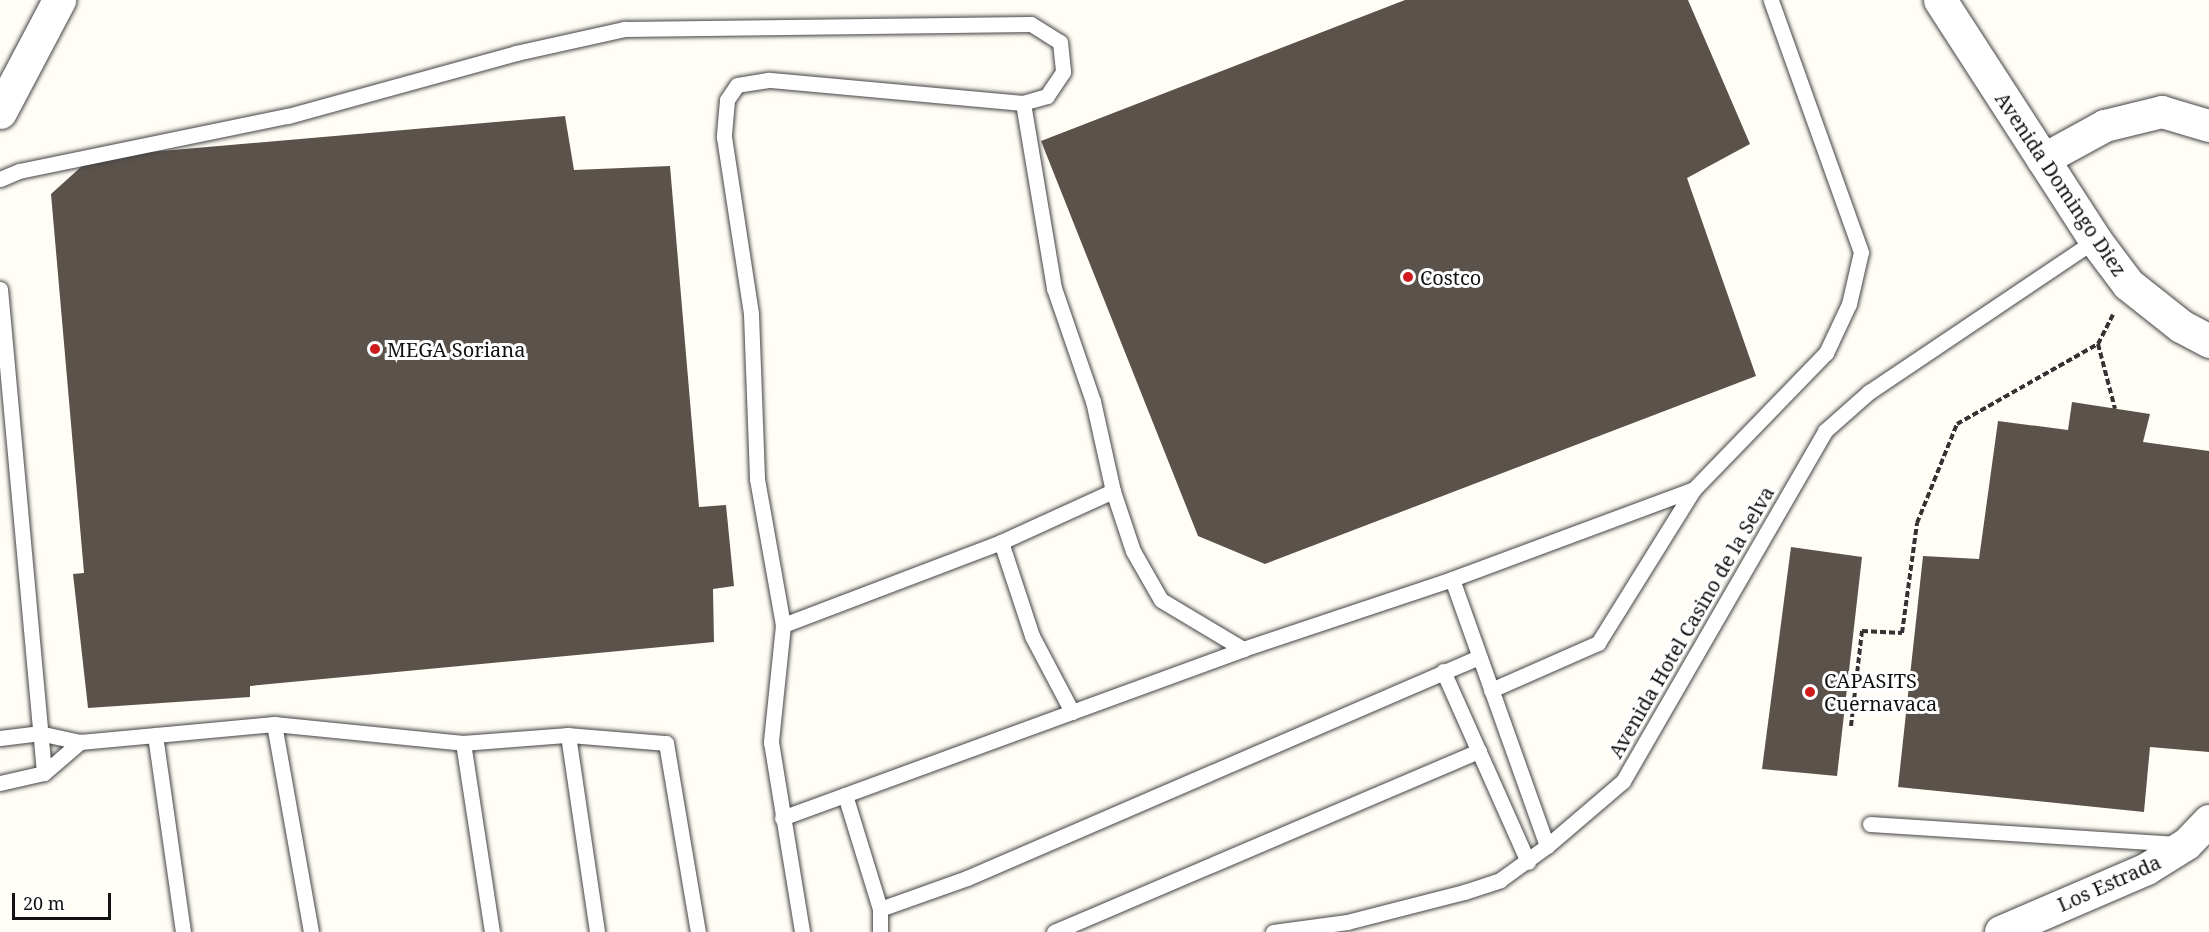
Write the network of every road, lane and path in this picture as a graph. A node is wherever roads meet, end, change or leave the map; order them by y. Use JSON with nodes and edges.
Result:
{"nodes":[{"id":1,"x":59,"y":0,"type":"edge"},
{"id":2,"x":1770,"y":0,"type":"edge"},
{"id":3,"x":1940,"y":0,"type":"edge"},
{"id":4,"x":1023,"y":103,"type":"junction"},
{"id":5,"x":0,"y":112,"type":"edge"},
{"id":6,"x":2209,"y":126,"type":"edge"},
{"id":7,"x":2043,"y":160,"type":"junction"},
{"id":8,"x":0,"y":179,"type":"edge"},
{"id":9,"x":2095,"y":240,"type":"junction"},
{"id":10,"x":2128,"y":284,"type":"junction"},
{"id":11,"x":0,"y":289,"type":"edge"},
{"id":12,"x":2209,"y":341,"type":"edge"},
{"id":13,"x":2098,"y":344,"type":"junction"},
{"id":14,"x":2115,"y":409,"type":"dead end"},
{"id":15,"x":1694,"y":489,"type":"junction"},
{"id":16,"x":1113,"y":491,"type":"junction"},
{"id":17,"x":1001,"y":542,"type":"junction"},
{"id":18,"x":1452,"y":579,"type":"junction"},
{"id":19,"x":783,"y":625,"type":"junction"},
{"id":20,"x":1243,"y":649,"type":"junction"},
{"id":21,"x":1479,"y":657,"type":"junction"},
{"id":22,"x":1443,"y":671,"type":"junction"},
{"id":23,"x":1491,"y":690,"type":"junction"},
{"id":24,"x":1072,"y":712,"type":"junction"},
{"id":25,"x":274,"y":724,"type":"junction"},
{"id":26,"x":1851,"y":726,"type":"dead end"},
{"id":27,"x":39,"y":733,"type":"junction"},
{"id":28,"x":155,"y":735,"type":"junction"},
{"id":29,"x":568,"y":735,"type":"junction"},
{"id":30,"x":0,"y":738,"type":"edge"},
{"id":31,"x":80,"y":742,"type":"junction"},
{"id":32,"x":463,"y":743,"type":"junction"},
{"id":33,"x":1479,"y":751,"type":"junction"},
{"id":34,"x":44,"y":773,"type":"junction"},
{"id":35,"x":0,"y":783,"type":"edge"},
{"id":36,"x":845,"y":795,"type":"junction"},
{"id":37,"x":782,"y":818,"type":"junction"},
{"id":38,"x":2209,"y":821,"type":"edge"},
{"id":39,"x":1870,"y":824,"type":"dead end"},
{"id":40,"x":2187,"y":844,"type":"junction"},
{"id":41,"x":1547,"y":846,"type":"junction"},
{"id":42,"x":1528,"y":862,"type":"junction"},
{"id":43,"x":880,"y":909,"type":"junction"},
{"id":44,"x":183,"y":932,"type":"edge"},
{"id":45,"x":311,"y":932,"type":"edge"},
{"id":46,"x":492,"y":932,"type":"edge"},
{"id":47,"x":597,"y":932,"type":"edge"},
{"id":48,"x":698,"y":932,"type":"edge"},
{"id":49,"x":802,"y":932,"type":"edge"},
{"id":50,"x":880,"y":932,"type":"edge"},
{"id":51,"x":1054,"y":932,"type":"edge"},
{"id":52,"x":1273,"y":932,"type":"edge"},
{"id":53,"x":2001,"y":932,"type":"edge"}],
"edges":[{"from":1,"to":5,"type":"street"},
{"from":2,"to":15,"type":"lane"},
{"from":3,"to":7,"type":"street","name":"Avenida Domingo Diez"},
{"from":4,"to":8,"type":"lane"},
{"from":4,"to":16,"type":"lane"},
{"from":4,"to":19,"type":"lane"},
{"from":6,"to":7,"type":"street"},
{"from":7,"to":9,"type":"street","name":"Avenida Domingo Diez"},
{"from":9,"to":10,"type":"street","name":"Avenida Domingo Diez"},
{"from":9,"to":41,"type":"lane","name":"Avenida Hotel Casino de la Selva"},
{"from":10,"to":12,"type":"street","name":"Avenida Domingo Diez"},
{"from":10,"to":13,"type":"path"},
{"from":11,"to":27,"type":"lane"},
{"from":13,"to":14,"type":"path"},
{"from":13,"to":26,"type":"path"},
{"from":15,"to":18,"type":"lane"},
{"from":15,"to":23,"type":"lane"},
{"from":16,"to":17,"type":"lane"},
{"from":16,"to":20,"type":"lane"},
{"from":17,"to":19,"type":"lane"},
{"from":17,"to":24,"type":"lane"},
{"from":18,"to":20,"type":"lane"},
{"from":18,"to":21,"type":"lane"},
{"from":19,"to":37,"type":"lane"},
{"from":20,"to":24,"type":"lane"},
{"from":21,"to":22,"type":"lane"},
{"from":21,"to":23,"type":"lane"},
{"from":22,"to":33,"type":"lane"},
{"from":22,"to":43,"type":"lane"},
{"from":23,"to":41,"type":"lane"},
{"from":24,"to":36,"type":"lane"},
{"from":25,"to":28,"type":"lane"},
{"from":25,"to":32,"type":"lane"},
{"from":25,"to":45,"type":"lane"},
{"from":27,"to":30,"type":"lane"},
{"from":27,"to":31,"type":"lane"},
{"from":27,"to":34,"type":"lane"},
{"from":28,"to":31,"type":"lane"},
{"from":28,"to":44,"type":"lane"},
{"from":29,"to":32,"type":"lane"},
{"from":29,"to":47,"type":"lane"},
{"from":29,"to":48,"type":"lane"},
{"from":31,"to":34,"type":"lane"},
{"from":32,"to":46,"type":"lane"},
{"from":33,"to":42,"type":"lane"},
{"from":33,"to":51,"type":"lane"},
{"from":34,"to":35,"type":"lane"},
{"from":36,"to":37,"type":"lane"},
{"from":36,"to":43,"type":"lane"},
{"from":37,"to":49,"type":"lane"},
{"from":38,"to":40,"type":"street","name":"Los Estrada"},
{"from":39,"to":40,"type":"lane"},
{"from":40,"to":53,"type":"street","name":"Los Estrada"},
{"from":41,"to":42,"type":"lane","name":"Avenida Hotel Casino de la Selva"},
{"from":42,"to":52,"type":"lane","name":"Avenida Hotel Casino de la Selva"},
{"from":43,"to":50,"type":"lane"}]}
